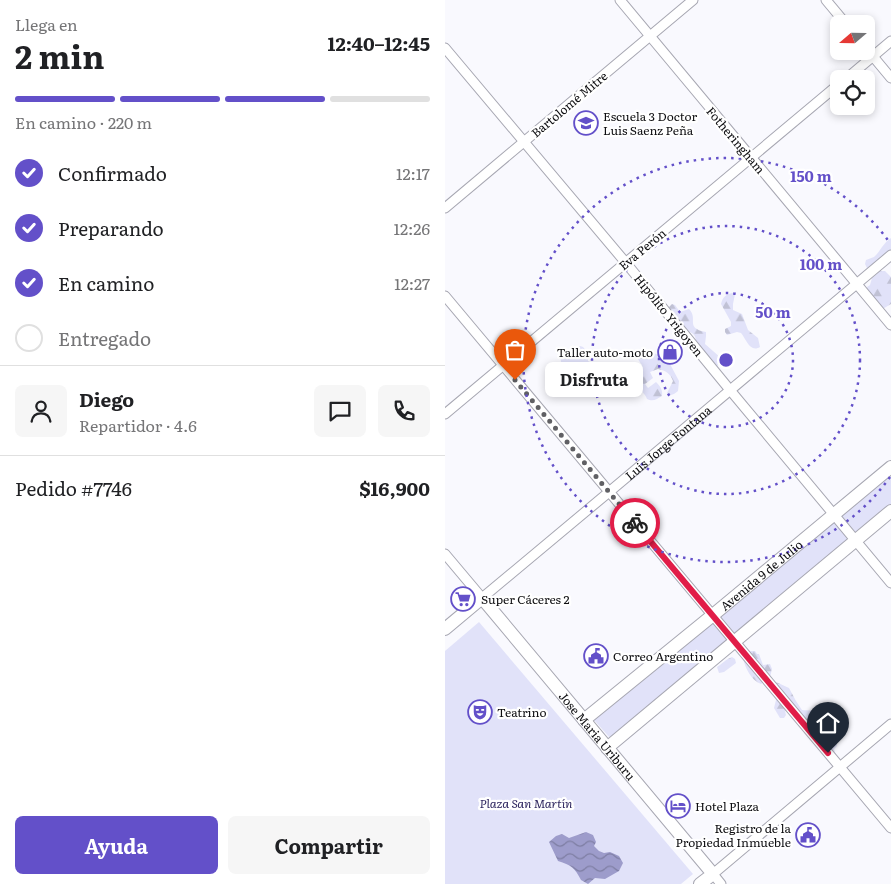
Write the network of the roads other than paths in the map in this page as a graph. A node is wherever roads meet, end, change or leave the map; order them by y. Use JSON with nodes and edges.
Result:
{"nodes":[{"id":1,"x":620,"y":0,"type":"edge"},
{"id":2,"x":693,"y":0,"type":"edge"},
{"id":3,"x":826,"y":0,"type":"edge"},
{"id":4,"x":838,"y":15,"type":"edge"},
{"id":5,"x":650,"y":36,"type":"junction"},
{"id":6,"x":891,"y":41,"type":"edge"},
{"id":7,"x":445,"y":48,"type":"edge"},
{"id":8,"x":875,"y":54,"type":"edge"},
{"id":9,"x":875,"y":58,"type":"edge"},
{"id":10,"x":868,"y":60,"type":"edge"},
{"id":11,"x":856,"y":70,"type":"edge"},
{"id":12,"x":891,"y":78,"type":"edge"},
{"id":13,"x":830,"y":92,"type":"edge"},
{"id":14,"x":523,"y":142,"type":"junction"},
{"id":15,"x":751,"y":158,"type":"junction"},
{"id":16,"x":445,"y":208,"type":"edge"},
{"id":17,"x":891,"y":255,"type":"edge"},
{"id":18,"x":626,"y":262,"type":"junction"},
{"id":19,"x":857,"y":284,"type":"junction"},
{"id":20,"x":445,"y":296,"type":"edge"},
{"id":21,"x":891,"y":325,"type":"edge"},
{"id":22,"x":504,"y":366,"type":"junction"},
{"id":23,"x":730,"y":390,"type":"junction"},
{"id":24,"x":445,"y":414,"type":"edge"},
{"id":25,"x":891,"y":467,"type":"edge"},
{"id":26,"x":609,"y":492,"type":"junction"},
{"id":27,"x":891,"y":511,"type":"edge"},
{"id":28,"x":834,"y":514,"type":"junction"},
{"id":29,"x":855,"y":541,"type":"junction"},
{"id":30,"x":445,"y":554,"type":"edge"},
{"id":31,"x":891,"y":583,"type":"edge"},
{"id":32,"x":482,"y":598,"type":"junction"},
{"id":33,"x":713,"y":615,"type":"junction"},
{"id":34,"x":445,"y":629,"type":"edge"},
{"id":35,"x":735,"y":641,"type":"junction"},
{"id":36,"x":584,"y":720,"type":"junction"},
{"id":37,"x":891,"y":724,"type":"edge"},
{"id":38,"x":607,"y":748,"type":"junction"},
{"id":39,"x":840,"y":767,"type":"junction"},
{"id":40,"x":891,"y":828,"type":"edge"},
{"id":41,"x":713,"y":874,"type":"junction"},
{"id":42,"x":700,"y":884,"type":"edge"},
{"id":43,"x":721,"y":884,"type":"edge"}],
"edges":[{"from":1,"to":5,"type":"street","name":"Fotheringham"},
{"from":2,"to":5,"type":"street","name":"Bartolomé Mitre"},
{"from":3,"to":4,"type":"street"},
{"from":5,"to":14,"type":"street","name":"Bartolomé Mitre"},
{"from":5,"to":15,"type":"street","name":"Fotheringham"},
{"from":6,"to":8,"type":"street"},
{"from":7,"to":14,"type":"street","name":"Hipólito Yrigoyen"},
{"from":9,"to":12,"type":"street"},
{"from":10,"to":11,"type":"street"},
{"from":13,"to":15,"type":"street","name":"Eva Perón"},
{"from":14,"to":16,"type":"street","name":"Bartolomé Mitre"},
{"from":14,"to":18,"type":"street","name":"Hipólito Yrigoyen"},
{"from":15,"to":18,"type":"street","name":"Eva Perón"},
{"from":15,"to":19,"type":"street","name":"Fotheringham"},
{"from":17,"to":19,"type":"street","name":"Luis Jorge Fontana"},
{"from":18,"to":22,"type":"street","name":"Eva Perón"},
{"from":18,"to":23,"type":"street","name":"Hipólito Yrigoyen"},
{"from":19,"to":21,"type":"street","name":"Fotheringham"},
{"from":19,"to":23,"type":"street","name":"Luis Jorge Fontana"},
{"from":20,"to":22,"type":"street"},
{"from":22,"to":24,"type":"street","name":"Eva Perón"},
{"from":22,"to":26,"type":"street"},
{"from":23,"to":26,"type":"street","name":"Luis Jorge Fontana"},
{"from":23,"to":28,"type":"street","name":"Hipólito Yrigoyen"},
{"from":25,"to":28,"type":"main road","name":"Avenida 9 de Julio"},
{"from":26,"to":32,"type":"street","name":"Luis Jorge Fontana"},
{"from":26,"to":33,"type":"street"},
{"from":27,"to":29,"type":"main road"},
{"from":28,"to":29,"type":"street","name":"Hipólito Yrigoyen"},
{"from":28,"to":33,"type":"main road","name":"Avenida 9 de Julio"},
{"from":29,"to":31,"type":"street","name":"Hipólito Yrigoyen"},
{"from":29,"to":35,"type":"main road"},
{"from":30,"to":32,"type":"street"},
{"from":32,"to":34,"type":"main road","name":"Luis Jorge Fontana"},
{"from":32,"to":36,"type":"main road","name":"Jose Maria Uriburu"},
{"from":33,"to":35,"type":"street"},
{"from":33,"to":36,"type":"main road","name":"Avenida 9 de Julio"},
{"from":35,"to":38,"type":"main road"},
{"from":35,"to":39,"type":"street"},
{"from":36,"to":38,"type":"main road","name":"Jose Maria Uriburu"},
{"from":37,"to":39,"type":"street"},
{"from":38,"to":41,"type":"main road","name":"Jose Maria Uriburu"},
{"from":39,"to":40,"type":"street"},
{"from":39,"to":41,"type":"street"},
{"from":41,"to":42,"type":"main road"},
{"from":41,"to":43,"type":"street"}]}
